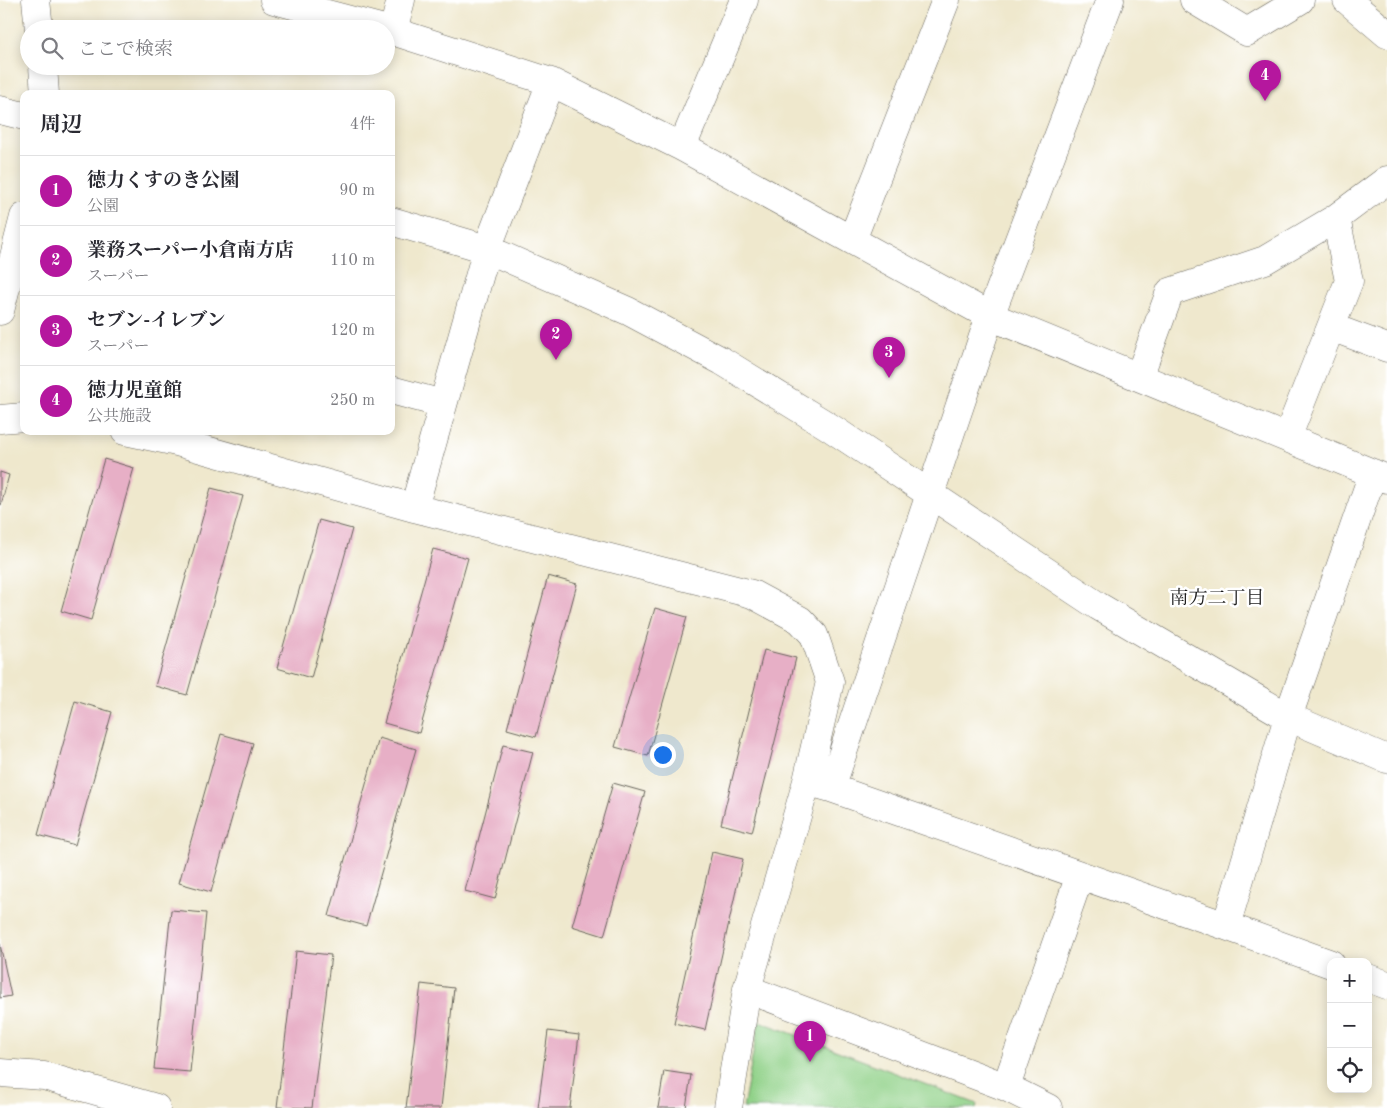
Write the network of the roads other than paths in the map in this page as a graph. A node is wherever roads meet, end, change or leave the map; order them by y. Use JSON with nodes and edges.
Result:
{"nodes":[{"id":1,"x":36,"y":0,"type":"edge"},
{"id":2,"x":274,"y":0,"type":"edge"},
{"id":3,"x":401,"y":0,"type":"edge"},
{"id":4,"x":946,"y":0,"type":"edge"},
{"id":5,"x":1110,"y":0,"type":"edge"},
{"id":6,"x":1194,"y":0,"type":"edge"},
{"id":7,"x":1300,"y":0,"type":"edge"},
{"id":8,"x":1347,"y":0,"type":"edge"},
{"id":9,"x":741,"y":1,"type":"edge"},
{"id":10,"x":38,"y":20,"type":"edge"},
{"id":11,"x":350,"y":20,"type":"edge"},
{"id":12,"x":392,"y":20,"type":"edge"},
{"id":13,"x":395,"y":32,"type":"edge"},
{"id":14,"x":1387,"y":34,"type":"edge"},
{"id":15,"x":43,"y":75,"type":"edge"},
{"id":16,"x":551,"y":82,"type":"junction"},
{"id":17,"x":45,"y":90,"type":"edge"},
{"id":18,"x":0,"y":110,"type":"edge"},
{"id":19,"x":20,"y":115,"type":"edge"},
{"id":20,"x":682,"y":147,"type":"junction"},
{"id":21,"x":1385,"y":183,"type":"edge"},
{"id":22,"x":1336,"y":218,"type":"junction"},
{"id":23,"x":395,"y":222,"type":"edge"},
{"id":24,"x":20,"y":233,"type":"edge"},
{"id":25,"x":852,"y":240,"type":"junction"},
{"id":26,"x":487,"y":249,"type":"junction"},
{"id":27,"x":0,"y":311,"type":"edge"},
{"id":28,"x":990,"y":316,"type":"junction"},
{"id":29,"x":1331,"y":326,"type":"junction"},
{"id":30,"x":1387,"y":348,"type":"edge"},
{"id":31,"x":1139,"y":377,"type":"junction"},
{"id":32,"x":395,"y":391,"type":"edge"},
{"id":33,"x":443,"y":404,"type":"junction"},
{"id":34,"x":20,"y":417,"type":"edge"},
{"id":35,"x":0,"y":419,"type":"edge"},
{"id":36,"x":161,"y":435,"type":"edge"},
{"id":37,"x":179,"y":437,"type":"edge"},
{"id":38,"x":1287,"y":438,"type":"junction"},
{"id":39,"x":1380,"y":476,"type":"edge"},
{"id":40,"x":930,"y":494,"type":"junction"},
{"id":41,"x":414,"y":508,"type":"junction"},
{"id":42,"x":1288,"y":717,"type":"junction"},
{"id":43,"x":1387,"y":759,"type":"edge"},
{"id":44,"x":819,"y":785,"type":"junction"},
{"id":45,"x":1080,"y":875,"type":"junction"},
{"id":46,"x":1226,"y":926,"type":"junction"},
{"id":47,"x":1327,"y":963,"type":"edge"},
{"id":48,"x":1372,"y":979,"type":"edge"},
{"id":49,"x":1387,"y":984,"type":"edge"},
{"id":50,"x":747,"y":990,"type":"junction"},
{"id":51,"x":0,"y":1073,"type":"edge"},
{"id":52,"x":1006,"y":1087,"type":"junction"},
{"id":53,"x":156,"y":1108,"type":"edge"},
{"id":54,"x":728,"y":1108,"type":"edge"},
{"id":55,"x":1048,"y":1108,"type":"edge"}],
"edges":[{"from":1,"to":10,"type":"street"},
{"from":2,"to":11,"type":"street"},
{"from":3,"to":12,"type":"street"},
{"from":4,"to":25,"type":"street"},
{"from":5,"to":28,"type":"street"},
{"from":6,"to":7,"type":"street"},
{"from":8,"to":14,"type":"street"},
{"from":9,"to":20,"type":"street"},
{"from":13,"to":16,"type":"street"},
{"from":15,"to":17,"type":"street"},
{"from":16,"to":20,"type":"street"},
{"from":16,"to":26,"type":"street"},
{"from":18,"to":19,"type":"street"},
{"from":20,"to":25,"type":"street"},
{"from":21,"to":22,"type":"street"},
{"from":22,"to":29,"type":"street"},
{"from":22,"to":31,"type":"street"},
{"from":23,"to":26,"type":"street"},
{"from":24,"to":27,"type":"street"},
{"from":25,"to":28,"type":"street"},
{"from":26,"to":33,"type":"street"},
{"from":26,"to":40,"type":"street"},
{"from":28,"to":31,"type":"street"},
{"from":28,"to":40,"type":"street"},
{"from":29,"to":30,"type":"street"},
{"from":29,"to":38,"type":"street"},
{"from":31,"to":38,"type":"street"},
{"from":32,"to":33,"type":"street"},
{"from":33,"to":41,"type":"street"},
{"from":34,"to":35,"type":"street"},
{"from":36,"to":37,"type":"street"},
{"from":37,"to":41,"type":"street"},
{"from":38,"to":39,"type":"street"},
{"from":39,"to":42,"type":"street"},
{"from":40,"to":42,"type":"street"},
{"from":40,"to":44,"type":"street"},
{"from":41,"to":44,"type":"street"},
{"from":42,"to":43,"type":"street"},
{"from":42,"to":46,"type":"street"},
{"from":44,"to":45,"type":"street"},
{"from":44,"to":50,"type":"street"},
{"from":45,"to":46,"type":"street"},
{"from":45,"to":52,"type":"street"},
{"from":46,"to":47,"type":"street"},
{"from":48,"to":49,"type":"street"},
{"from":50,"to":52,"type":"street"},
{"from":50,"to":54,"type":"street"},
{"from":51,"to":53,"type":"street"},
{"from":52,"to":55,"type":"street"}]}
